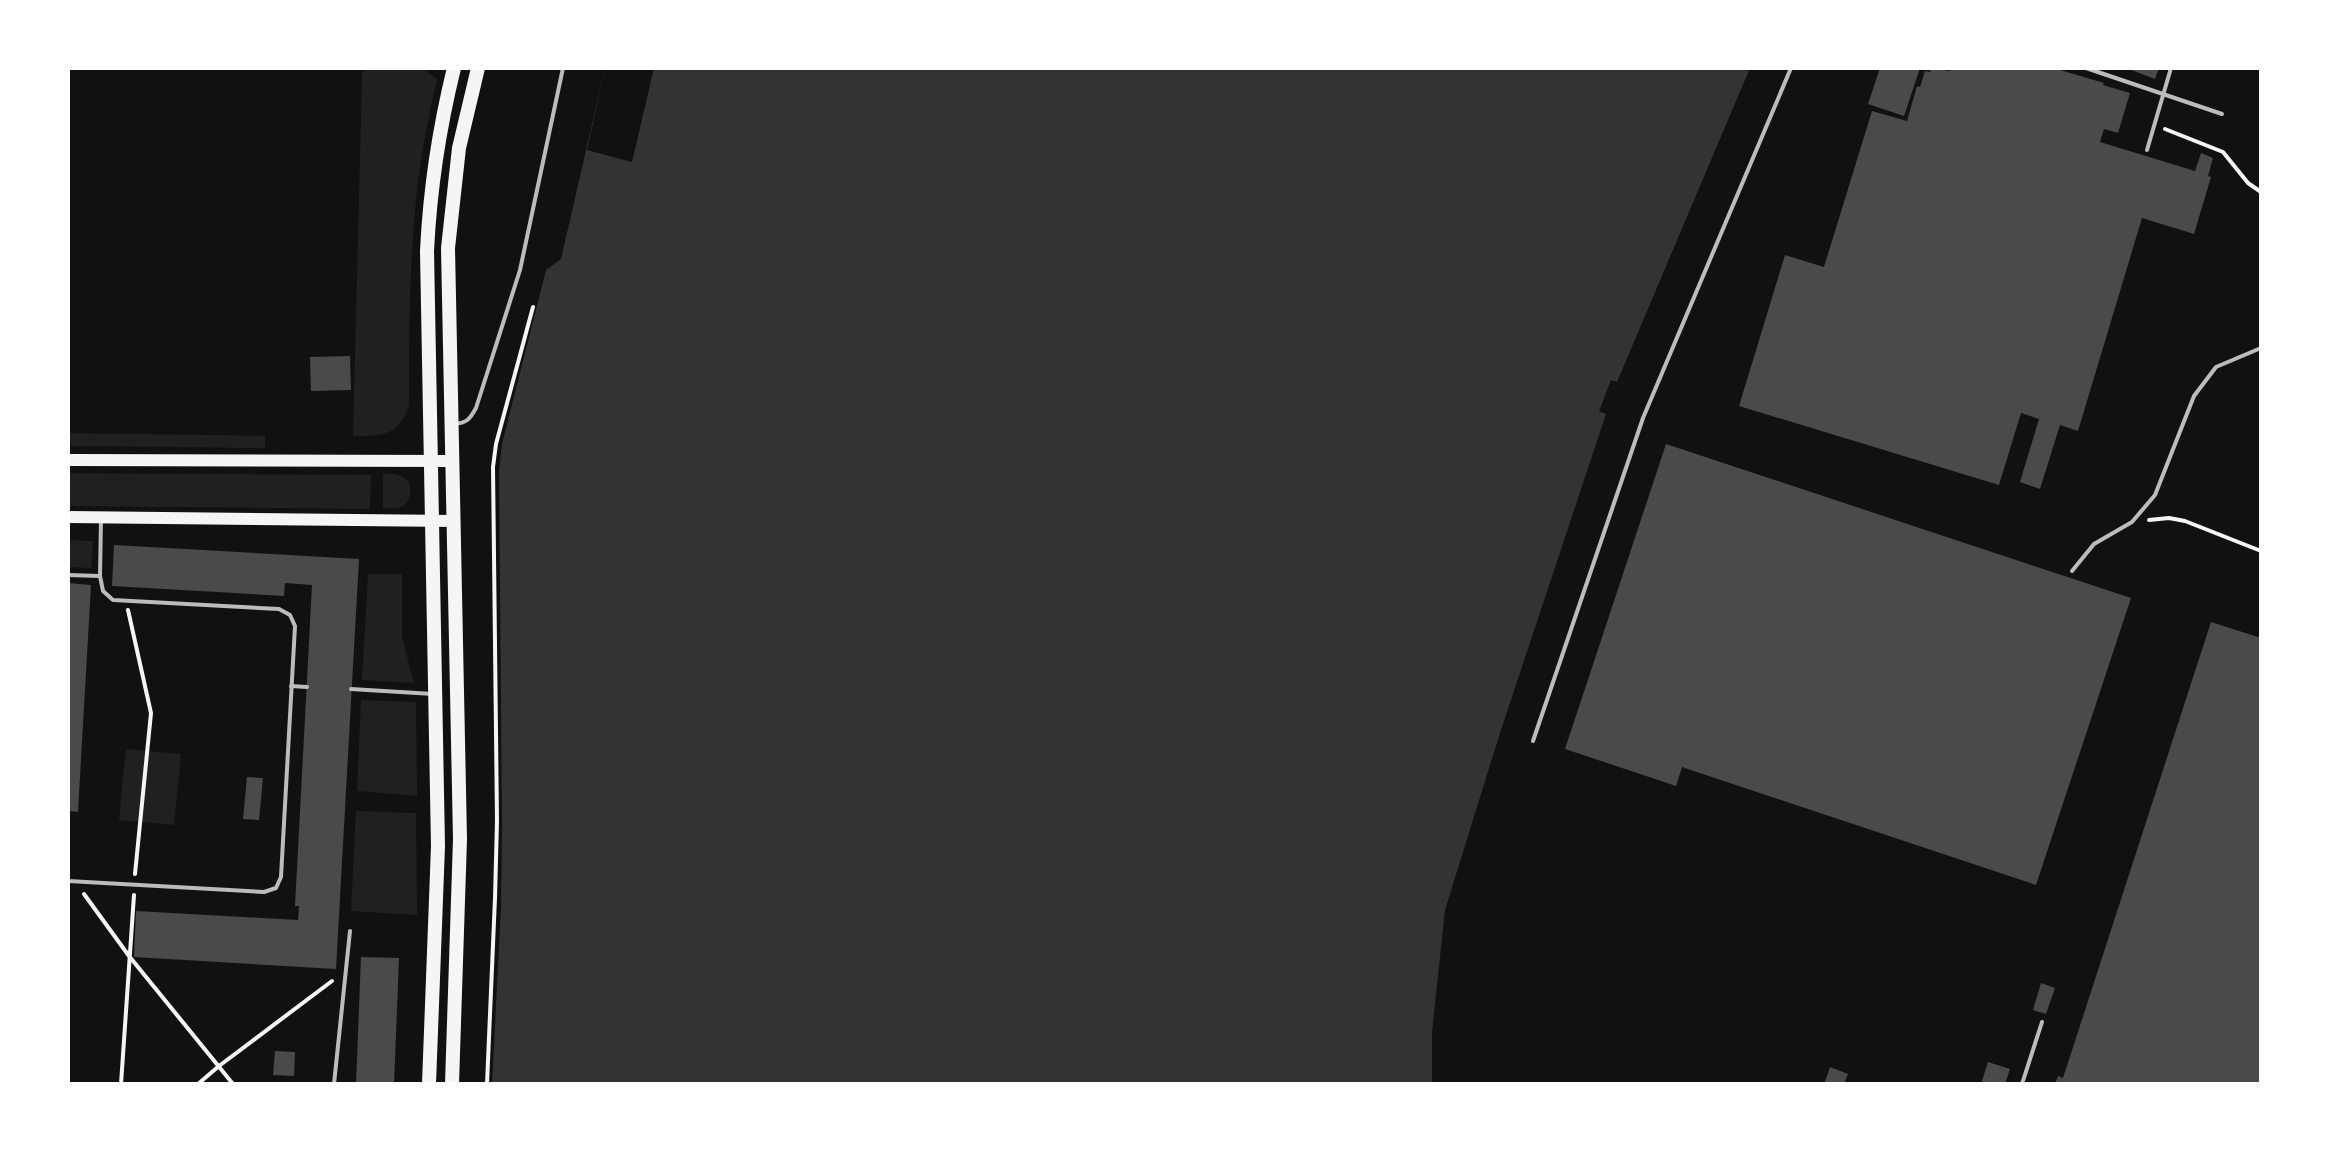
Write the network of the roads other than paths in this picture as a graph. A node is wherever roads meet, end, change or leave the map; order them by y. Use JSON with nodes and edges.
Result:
{"nodes":[{"id":1,"x":478,"y":68,"type":"edge"},
{"id":2,"x":563,"y":68,"type":"edge"},
{"id":3,"x":1791,"y":68,"type":"edge"},
{"id":4,"x":2086,"y":68,"type":"edge"},
{"id":5,"x":2171,"y":68,"type":"edge"},
{"id":6,"x":452,"y":69,"type":"edge"},
{"id":7,"x":2163,"y":94,"type":"junction"},
{"id":8,"x":2222,"y":114,"type":"dead end"},
{"id":9,"x":2147,"y":150,"type":"dead end"},
{"id":10,"x":2261,"y":348,"type":"edge"},
{"id":11,"x":452,"y":424,"type":"junction"},
{"id":12,"x":68,"y":460,"type":"edge"},
{"id":13,"x":430,"y":461,"type":"junction"},
{"id":14,"x":453,"y":461,"type":"junction"},
{"id":15,"x":68,"y":517,"type":"edge"},
{"id":16,"x":101,"y":517,"type":"junction"},
{"id":17,"x":432,"y":521,"type":"junction"},
{"id":18,"x":454,"y":521,"type":"junction"},
{"id":19,"x":2072,"y":571,"type":"dead end"},
{"id":20,"x":68,"y":575,"type":"edge"},
{"id":21,"x":100,"y":576,"type":"junction"},
{"id":22,"x":291,"y":686,"type":"junction"},
{"id":23,"x":307,"y":687,"type":"dead end"},
{"id":24,"x":351,"y":689,"type":"dead end"},
{"id":25,"x":435,"y":694,"type":"junction"},
{"id":26,"x":1533,"y":741,"type":"dead end"},
{"id":27,"x":71,"y":881,"type":"edge"},
{"id":28,"x":350,"y":931,"type":"dead end"},
{"id":29,"x":2042,"y":1022,"type":"dead end"},
{"id":30,"x":334,"y":1084,"type":"edge"},
{"id":31,"x":429,"y":1084,"type":"edge"},
{"id":32,"x":452,"y":1084,"type":"edge"},
{"id":33,"x":2022,"y":1084,"type":"edge"}],
"edges":[{"from":1,"to":11,"type":"main road"},
{"from":2,"to":11,"type":"lane"},
{"from":3,"to":26,"type":"lane"},
{"from":4,"to":7,"type":"lane"},
{"from":5,"to":7,"type":"lane"},
{"from":6,"to":13,"type":"main road"},
{"from":7,"to":8,"type":"lane"},
{"from":7,"to":9,"type":"lane"},
{"from":10,"to":19,"type":"lane"},
{"from":11,"to":14,"type":"main road"},
{"from":12,"to":13,"type":"main road"},
{"from":13,"to":14,"type":"main road"},
{"from":13,"to":17,"type":"main road"},
{"from":14,"to":18,"type":"main road"},
{"from":15,"to":16,"type":"main road"},
{"from":16,"to":17,"type":"main road"},
{"from":16,"to":21,"type":"lane"},
{"from":17,"to":18,"type":"main road"},
{"from":17,"to":25,"type":"main road"},
{"from":18,"to":32,"type":"main road"},
{"from":20,"to":21,"type":"lane"},
{"from":21,"to":22,"type":"lane"},
{"from":22,"to":23,"type":"lane"},
{"from":22,"to":27,"type":"lane"},
{"from":24,"to":25,"type":"lane"},
{"from":25,"to":31,"type":"main road"},
{"from":28,"to":30,"type":"lane"},
{"from":29,"to":33,"type":"lane"}]}
